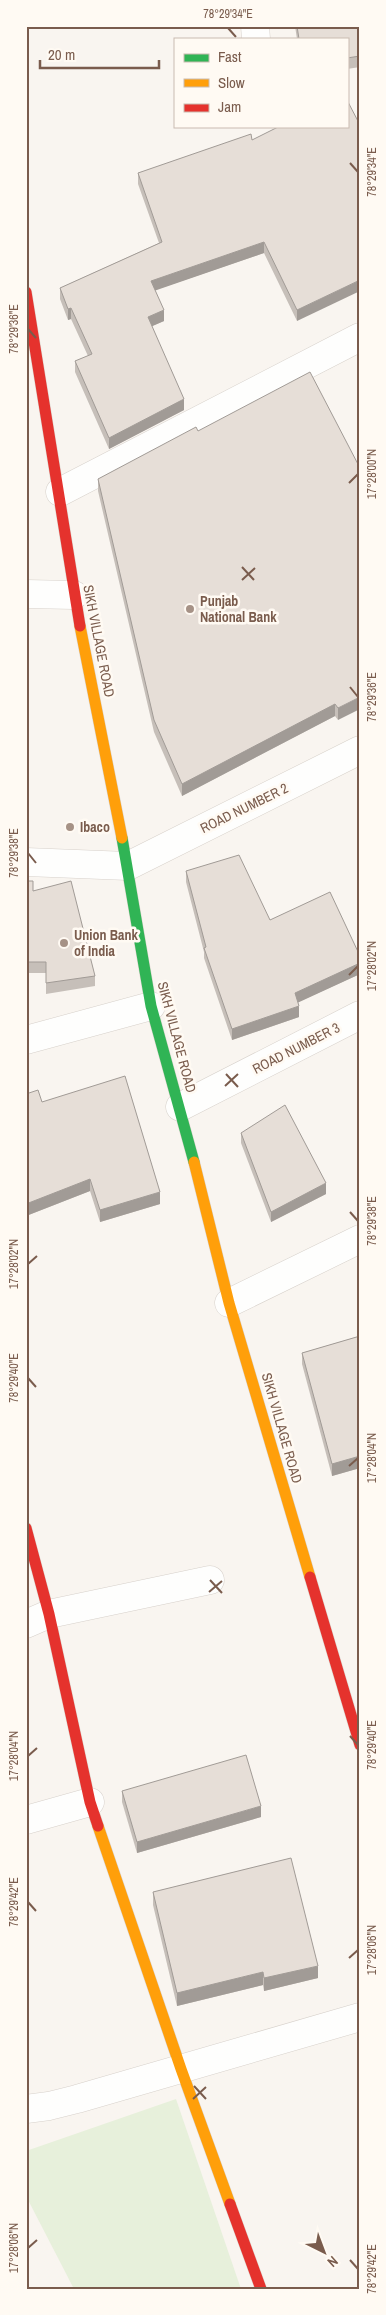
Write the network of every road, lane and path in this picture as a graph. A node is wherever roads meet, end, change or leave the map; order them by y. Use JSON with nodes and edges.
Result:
{"nodes":[{"id":1,"x":26,"y":292,"type":"edge"},
{"id":2,"x":360,"y":337,"type":"edge"},
{"id":3,"x":60,"y":492,"type":"junction"},
{"id":4,"x":26,"y":594,"type":"edge"},
{"id":5,"x":74,"y":595,"type":"junction"},
{"id":6,"x":360,"y":750,"type":"edge"},
{"id":7,"x":26,"y":862,"type":"edge"},
{"id":8,"x":128,"y":866,"type":"junction"},
{"id":9,"x":151,"y":1006,"type":"junction"},
{"id":10,"x":360,"y":1015,"type":"edge"},
{"id":11,"x":26,"y":1040,"type":"edge"},
{"id":12,"x":180,"y":1108,"type":"junction"},
{"id":13,"x":360,"y":1239,"type":"edge"},
{"id":14,"x":229,"y":1303,"type":"junction"},
{"id":15,"x":26,"y":1528,"type":"edge"},
{"id":16,"x":210,"y":1580,"type":"dead end"},
{"id":17,"x":38,"y":1619,"type":"edge"},
{"id":18,"x":355,"y":1715,"type":"edge"},
{"id":19,"x":360,"y":1745,"type":"edge"},
{"id":20,"x":90,"y":1802,"type":"junction"},
{"id":21,"x":26,"y":1820,"type":"edge"},
{"id":22,"x":360,"y":2016,"type":"edge"},
{"id":23,"x":181,"y":2069,"type":"junction"},
{"id":24,"x":26,"y":2109,"type":"edge"},
{"id":25,"x":261,"y":2289,"type":"edge"}],
"edges":[{"from":1,"to":3,"type":"main road","name":"SIKH VILLAGE ROAD"},
{"from":2,"to":3,"type":"street"},
{"from":3,"to":5,"type":"main road","name":"SIKH VILLAGE ROAD"},
{"from":4,"to":5,"type":"street"},
{"from":5,"to":8,"type":"main road","name":"SIKH VILLAGE ROAD"},
{"from":6,"to":8,"type":"street","name":"ROAD NUMBER 2"},
{"from":7,"to":8,"type":"street"},
{"from":8,"to":9,"type":"main road","name":"SIKH VILLAGE ROAD"},
{"from":9,"to":11,"type":"street"},
{"from":9,"to":12,"type":"main road","name":"SIKH VILLAGE ROAD"},
{"from":10,"to":12,"type":"street","name":"ROAD NUMBER 3"},
{"from":12,"to":14,"type":"main road","name":"SIKH VILLAGE ROAD"},
{"from":13,"to":14,"type":"street"},
{"from":14,"to":18,"type":"main road","name":"SIKH VILLAGE ROAD"},
{"from":15,"to":17,"type":"main road"},
{"from":16,"to":17,"type":"street"},
{"from":17,"to":20,"type":"main road"},
{"from":18,"to":19,"type":"main road","name":"SIKH VILLAGE ROAD"},
{"from":20,"to":21,"type":"street"},
{"from":20,"to":23,"type":"main road"},
{"from":22,"to":23,"type":"street"},
{"from":23,"to":24,"type":"street"},
{"from":23,"to":25,"type":"main road"}]}
